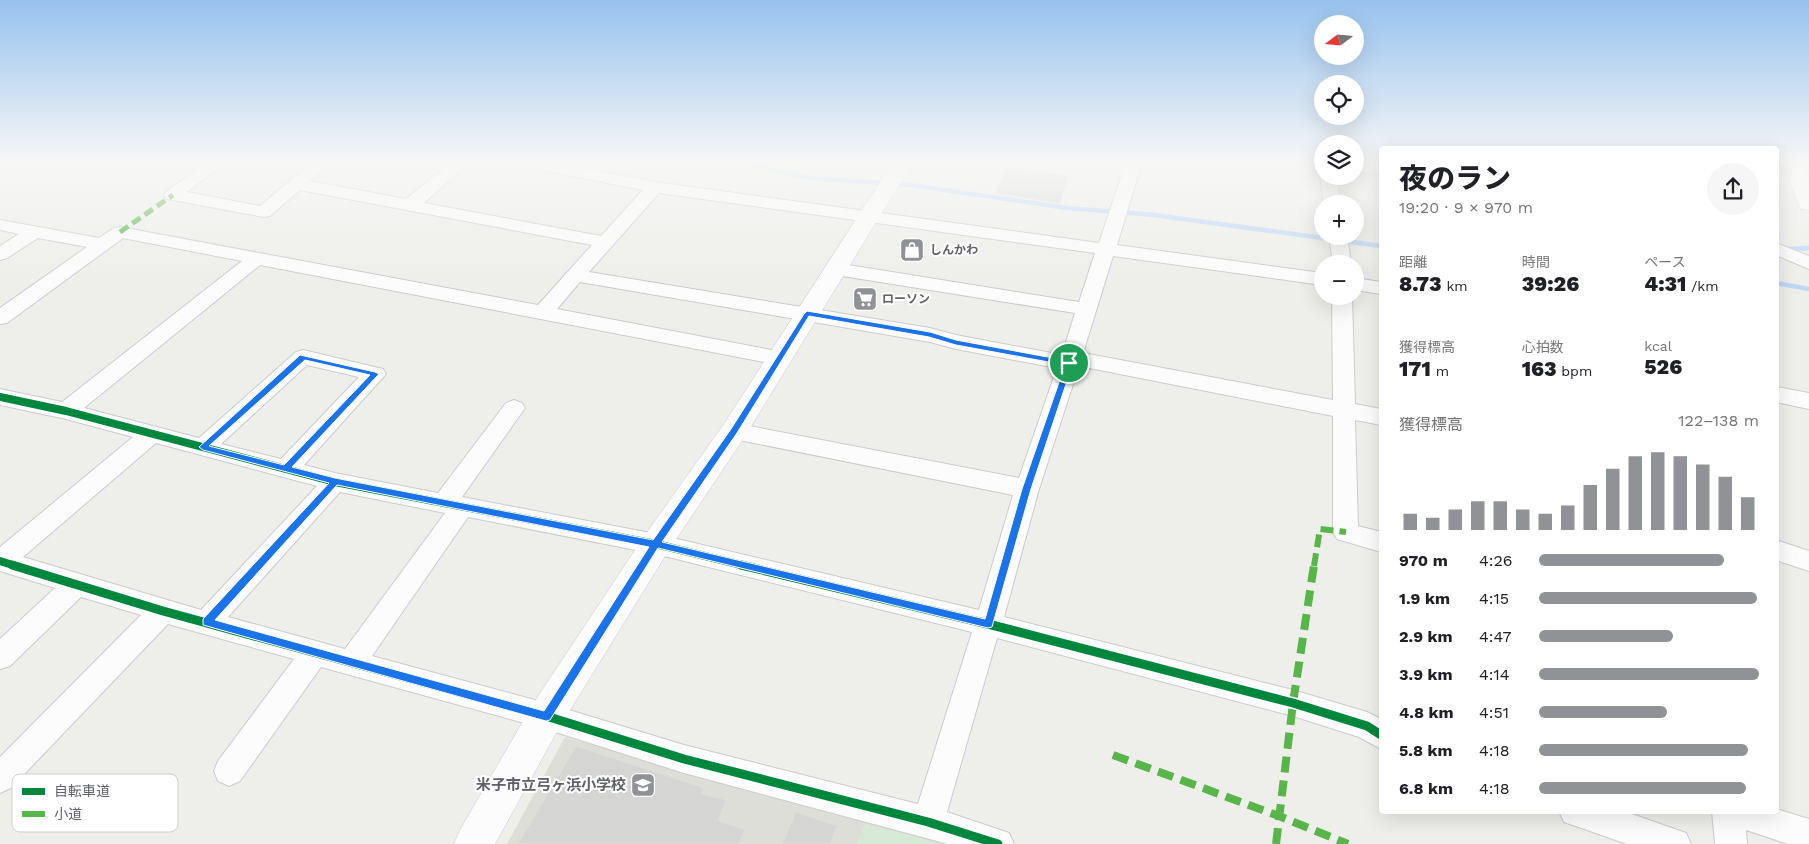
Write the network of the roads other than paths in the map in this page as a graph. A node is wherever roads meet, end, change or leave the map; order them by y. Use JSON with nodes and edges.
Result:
{"nodes":[{"id":1,"x":207,"y":201,"type":"edge"},
{"id":2,"x":277,"y":201,"type":"edge"},
{"id":3,"x":391,"y":201,"type":"edge"},
{"id":4,"x":414,"y":201,"type":"edge"},
{"id":5,"x":641,"y":201,"type":"edge"},
{"id":6,"x":761,"y":201,"type":"edge"},
{"id":7,"x":879,"y":201,"type":"edge"},
{"id":8,"x":1121,"y":201,"type":"edge"},
{"id":9,"x":410,"y":205,"type":"junction"},
{"id":10,"x":869,"y":217,"type":"junction"},
{"id":11,"x":0,"y":225,"type":"edge"},
{"id":12,"x":36,"y":232,"type":"junction"},
{"id":13,"x":605,"y":242,"type":"junction"},
{"id":14,"x":101,"y":244,"type":"junction"},
{"id":15,"x":1106,"y":248,"type":"junction"},
{"id":16,"x":1779,"y":249,"type":"edge"},
{"id":17,"x":0,"y":254,"type":"edge"},
{"id":18,"x":257,"y":258,"type":"junction"},
{"id":19,"x":1809,"y":263,"type":"edge"},
{"id":20,"x":836,"y":269,"type":"junction"},
{"id":21,"x":575,"y":274,"type":"junction"},
{"id":22,"x":1314,"y":279,"type":"edge"},
{"id":23,"x":1364,"y":285,"type":"edge"},
{"id":24,"x":1379,"y":288,"type":"edge"},
{"id":25,"x":1342,"y":305,"type":"edge"},
{"id":26,"x":1086,"y":309,"type":"junction"},
{"id":27,"x":543,"y":312,"type":"junction"},
{"id":28,"x":807,"y":314,"type":"junction"},
{"id":29,"x":0,"y":318,"type":"edge"},
{"id":30,"x":780,"y":358,"type":"junction"},
{"id":31,"x":1070,"y":361,"type":"junction"},
{"id":32,"x":1779,"y":395,"type":"edge"},
{"id":33,"x":0,"y":397,"type":"edge"},
{"id":34,"x":1809,"y":400,"type":"edge"},
{"id":35,"x":514,"y":408,"type":"dead end"},
{"id":36,"x":1344,"y":410,"type":"junction"},
{"id":37,"x":66,"y":411,"type":"junction"},
{"id":38,"x":1379,"y":417,"type":"edge"},
{"id":39,"x":734,"y":431,"type":"junction"},
{"id":40,"x":151,"y":434,"type":"junction"},
{"id":41,"x":203,"y":447,"type":"junction"},
{"id":42,"x":286,"y":469,"type":"junction"},
{"id":43,"x":335,"y":482,"type":"junction"},
{"id":44,"x":1027,"y":489,"type":"junction"},
{"id":45,"x":454,"y":504,"type":"junction"},
{"id":46,"x":1379,"y":541,"type":"edge"},
{"id":47,"x":656,"y":544,"type":"junction"},
{"id":48,"x":1779,"y":551,"type":"edge"},
{"id":49,"x":1,"y":561,"type":"edge"},
{"id":50,"x":1809,"y":561,"type":"edge"},
{"id":51,"x":77,"y":584,"type":"junction"},
{"id":52,"x":163,"y":611,"type":"junction"},
{"id":53,"x":207,"y":622,"type":"junction"},
{"id":54,"x":988,"y":624,"type":"junction"},
{"id":55,"x":316,"y":652,"type":"junction"},
{"id":56,"x":0,"y":657,"type":"edge"},
{"id":57,"x":352,"y":662,"type":"junction"},
{"id":58,"x":546,"y":716,"type":"junction"},
{"id":59,"x":1379,"y":734,"type":"edge"},
{"id":60,"x":228,"y":771,"type":"dead end"},
{"id":61,"x":0,"y":778,"type":"edge"},
{"id":62,"x":1584,"y":814,"type":"edge"},
{"id":63,"x":1728,"y":814,"type":"edge"},
{"id":64,"x":1745,"y":814,"type":"edge"},
{"id":65,"x":928,"y":822,"type":"junction"},
{"id":66,"x":1809,"y":835,"type":"edge"},
{"id":67,"x":474,"y":844,"type":"edge"},
{"id":68,"x":998,"y":844,"type":"edge"},
{"id":69,"x":1675,"y":844,"type":"edge"},
{"id":70,"x":1732,"y":844,"type":"edge"}],
"edges":[{"from":1,"to":2,"type":"street"},
{"from":3,"to":9,"type":"street"},
{"from":4,"to":9,"type":"street"},
{"from":5,"to":13,"type":"street"},
{"from":6,"to":10,"type":"street"},
{"from":7,"to":10,"type":"street"},
{"from":8,"to":15,"type":"street"},
{"from":9,"to":13,"type":"street"},
{"from":10,"to":15,"type":"street"},
{"from":10,"to":20,"type":"street"},
{"from":11,"to":12,"type":"street"},
{"from":12,"to":14,"type":"street"},
{"from":12,"to":17,"type":"street"},
{"from":13,"to":21,"type":"street"},
{"from":14,"to":18,"type":"street"},
{"from":14,"to":29,"type":"street"},
{"from":15,"to":22,"type":"street"},
{"from":15,"to":26,"type":"street"},
{"from":16,"to":19,"type":"street"},
{"from":18,"to":27,"type":"street"},
{"from":18,"to":37,"type":"street"},
{"from":20,"to":26,"type":"street"},
{"from":20,"to":28,"type":"street"},
{"from":21,"to":27,"type":"street"},
{"from":21,"to":28,"type":"street"},
{"from":23,"to":24,"type":"street"},
{"from":25,"to":36,"type":"street"},
{"from":26,"to":31,"type":"street"},
{"from":27,"to":30,"type":"street"},
{"from":28,"to":30,"type":"street"},
{"from":28,"to":31,"type":"street"},
{"from":30,"to":39,"type":"street"},
{"from":31,"to":36,"type":"street"},
{"from":31,"to":44,"type":"street"},
{"from":32,"to":34,"type":"street"},
{"from":33,"to":37,"type":"street"},
{"from":35,"to":45,"type":"street"},
{"from":36,"to":38,"type":"street"},
{"from":36,"to":46,"type":"street"},
{"from":37,"to":40,"type":"street"},
{"from":39,"to":44,"type":"street"},
{"from":39,"to":47,"type":"street"},
{"from":40,"to":41,"type":"street"},
{"from":40,"to":49,"type":"street"},
{"from":41,"to":42,"type":"street"},
{"from":41,"to":42,"type":"street"},
{"from":42,"to":43,"type":"street"},
{"from":43,"to":45,"type":"street"},
{"from":43,"to":53,"type":"street"},
{"from":44,"to":54,"type":"street"},
{"from":45,"to":47,"type":"street"},
{"from":45,"to":57,"type":"street"},
{"from":47,"to":54,"type":"street"},
{"from":47,"to":58,"type":"street"},
{"from":48,"to":50,"type":"street"},
{"from":49,"to":51,"type":"street"},
{"from":51,"to":52,"type":"street"},
{"from":51,"to":56,"type":"street"},
{"from":52,"to":53,"type":"street"},
{"from":52,"to":61,"type":"street"},
{"from":53,"to":55,"type":"street"},
{"from":54,"to":59,"type":"street"},
{"from":54,"to":65,"type":"street"},
{"from":55,"to":57,"type":"street"},
{"from":55,"to":60,"type":"street"},
{"from":57,"to":58,"type":"street"},
{"from":58,"to":65,"type":"street"},
{"from":58,"to":67,"type":"street"},
{"from":62,"to":69,"type":"street"},
{"from":63,"to":70,"type":"street"},
{"from":64,"to":66,"type":"street"},
{"from":65,"to":68,"type":"street"}]}
